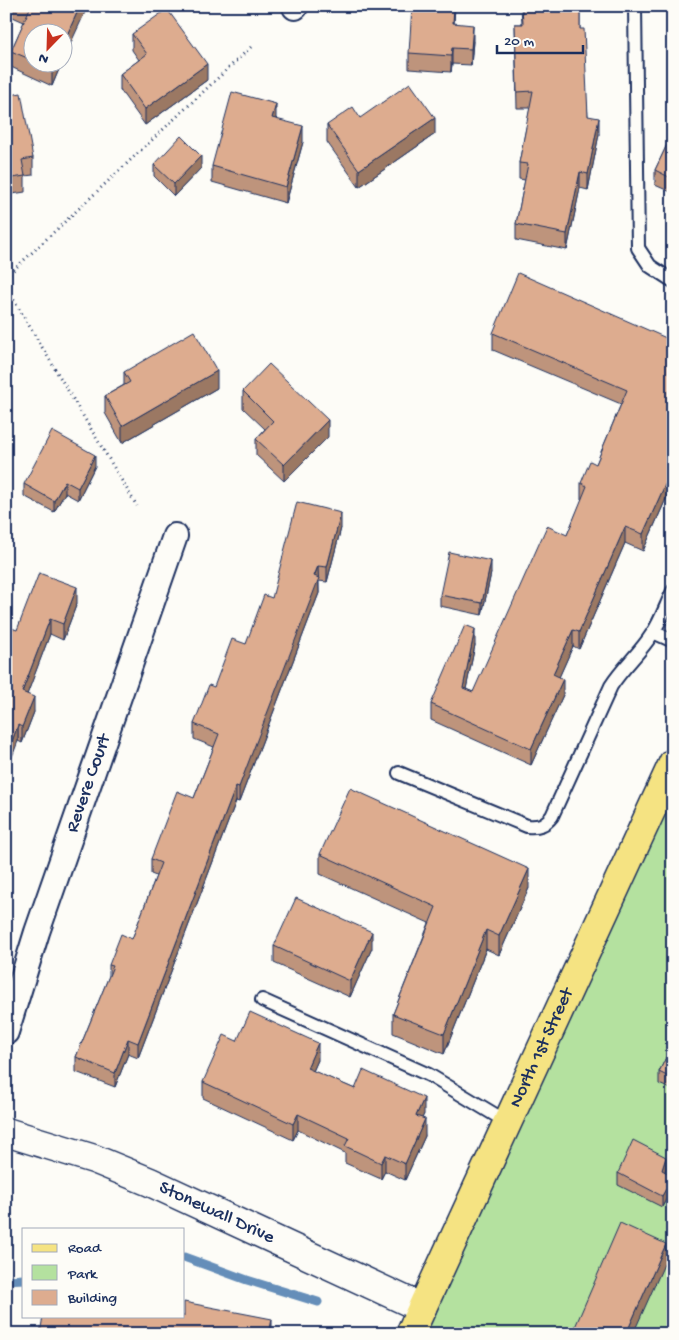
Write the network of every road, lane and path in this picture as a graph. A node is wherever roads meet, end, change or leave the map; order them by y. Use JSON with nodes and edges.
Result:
{"nodes":[{"id":1,"x":636,"y":6,"type":"edge"},
{"id":2,"x":251,"y":47,"type":"dead end"},
{"id":3,"x":6,"y":277,"type":"edge"},
{"id":4,"x":673,"y":281,"type":"edge"},
{"id":5,"x":6,"y":287,"type":"edge"},
{"id":6,"x":137,"y":506,"type":"dead end"},
{"id":7,"x":175,"y":536,"type":"dead end"},
{"id":8,"x":673,"y":591,"type":"edge"},
{"id":9,"x":654,"y":632,"type":"junction"},
{"id":10,"x":673,"y":641,"type":"edge"},
{"id":11,"x":673,"y":763,"type":"edge"},
{"id":12,"x":399,"y":773,"type":"dead end"},
{"id":13,"x":262,"y":1000,"type":"dead end"},
{"id":14,"x":6,"y":1032,"type":"edge"},
{"id":15,"x":508,"y":1122,"type":"junction"},
{"id":16,"x":6,"y":1132,"type":"edge"},
{"id":17,"x":422,"y":1308,"type":"junction"},
{"id":18,"x":412,"y":1333,"type":"edge"}],
"edges":[{"from":1,"to":4,"type":"lane"},
{"from":2,"to":3,"type":"path"},
{"from":5,"to":6,"type":"path"},
{"from":7,"to":14,"type":"street","name":"Revere Court"},
{"from":8,"to":9,"type":"lane"},
{"from":9,"to":10,"type":"lane"},
{"from":9,"to":12,"type":"lane"},
{"from":11,"to":15,"type":"main road","name":"North 1st Street"},
{"from":13,"to":15,"type":"lane"},
{"from":15,"to":17,"type":"main road","name":"North 1st Street"},
{"from":16,"to":17,"type":"street","name":"Stonewall Drive"},
{"from":17,"to":18,"type":"main road","name":"North 1st Street"}]}
